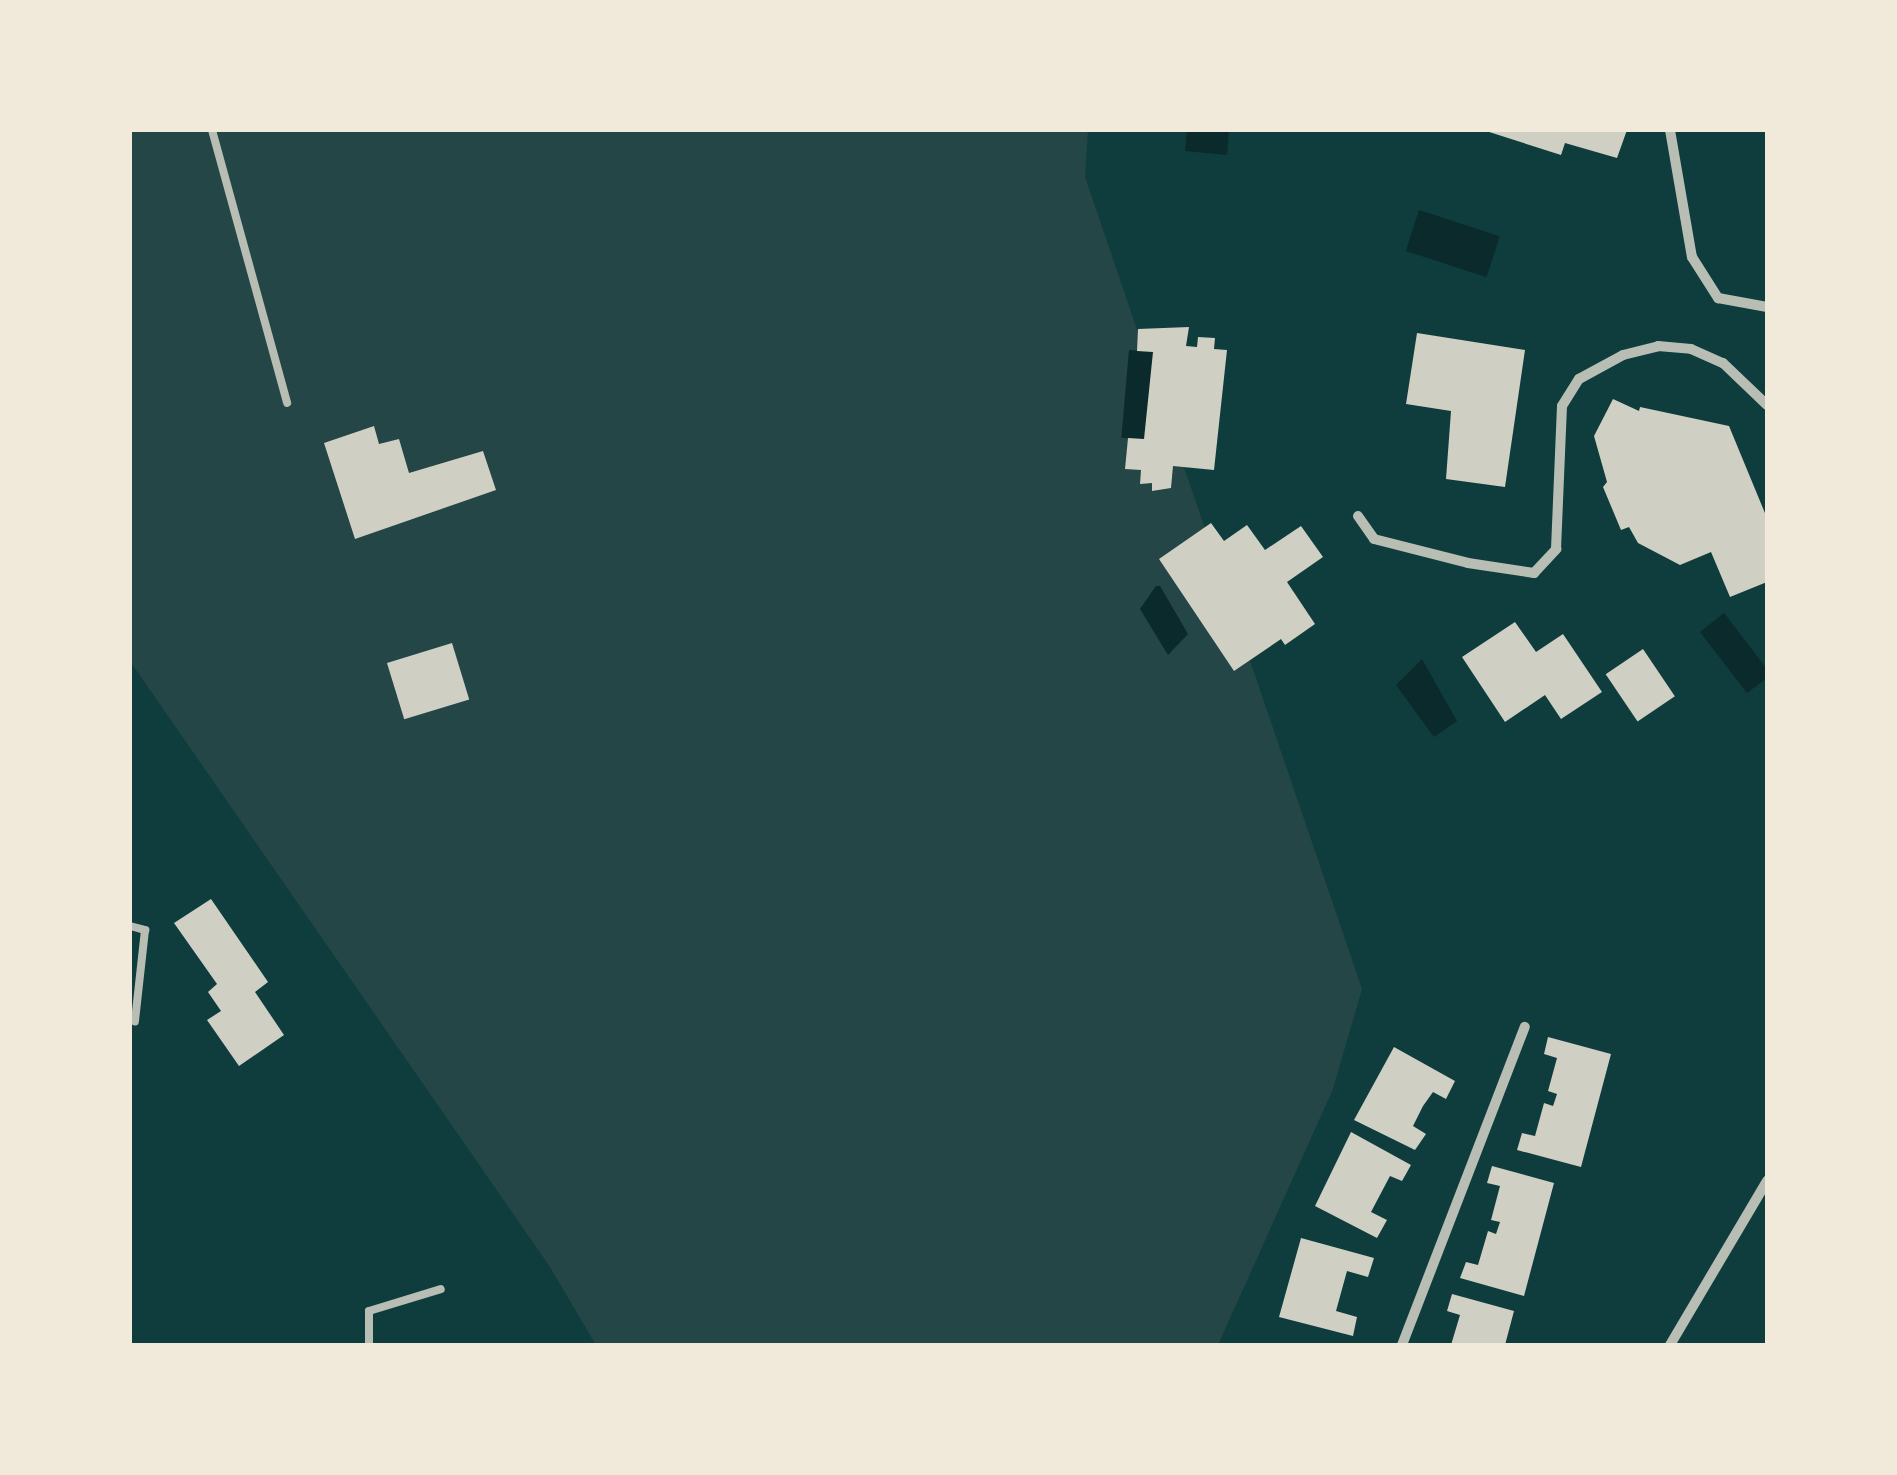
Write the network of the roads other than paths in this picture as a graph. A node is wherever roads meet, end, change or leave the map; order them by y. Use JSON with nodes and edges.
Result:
{"nodes":[{"id":1,"x":212,"y":130,"type":"edge"},
{"id":2,"x":1670,"y":130,"type":"edge"},
{"id":3,"x":1767,"y":307,"type":"edge"},
{"id":4,"x":286,"y":403,"type":"dead end"},
{"id":5,"x":1767,"y":405,"type":"edge"},
{"id":6,"x":1358,"y":516,"type":"dead end"},
{"id":7,"x":130,"y":926,"type":"edge"},
{"id":8,"x":136,"y":1021,"type":"dead end"},
{"id":9,"x":1525,"y":1027,"type":"dead end"},
{"id":10,"x":1767,"y":1180,"type":"edge"},
{"id":11,"x":441,"y":1290,"type":"dead end"},
{"id":12,"x":369,"y":1345,"type":"edge"},
{"id":13,"x":1402,"y":1345,"type":"edge"},
{"id":14,"x":1670,"y":1345,"type":"edge"}],
"edges":[{"from":1,"to":4,"type":"lane"},
{"from":2,"to":3,"type":"street"},
{"from":5,"to":6,"type":"street"},
{"from":7,"to":8,"type":"lane"},
{"from":9,"to":13,"type":"street"},
{"from":10,"to":14,"type":"street"},
{"from":11,"to":12,"type":"lane"}]}
